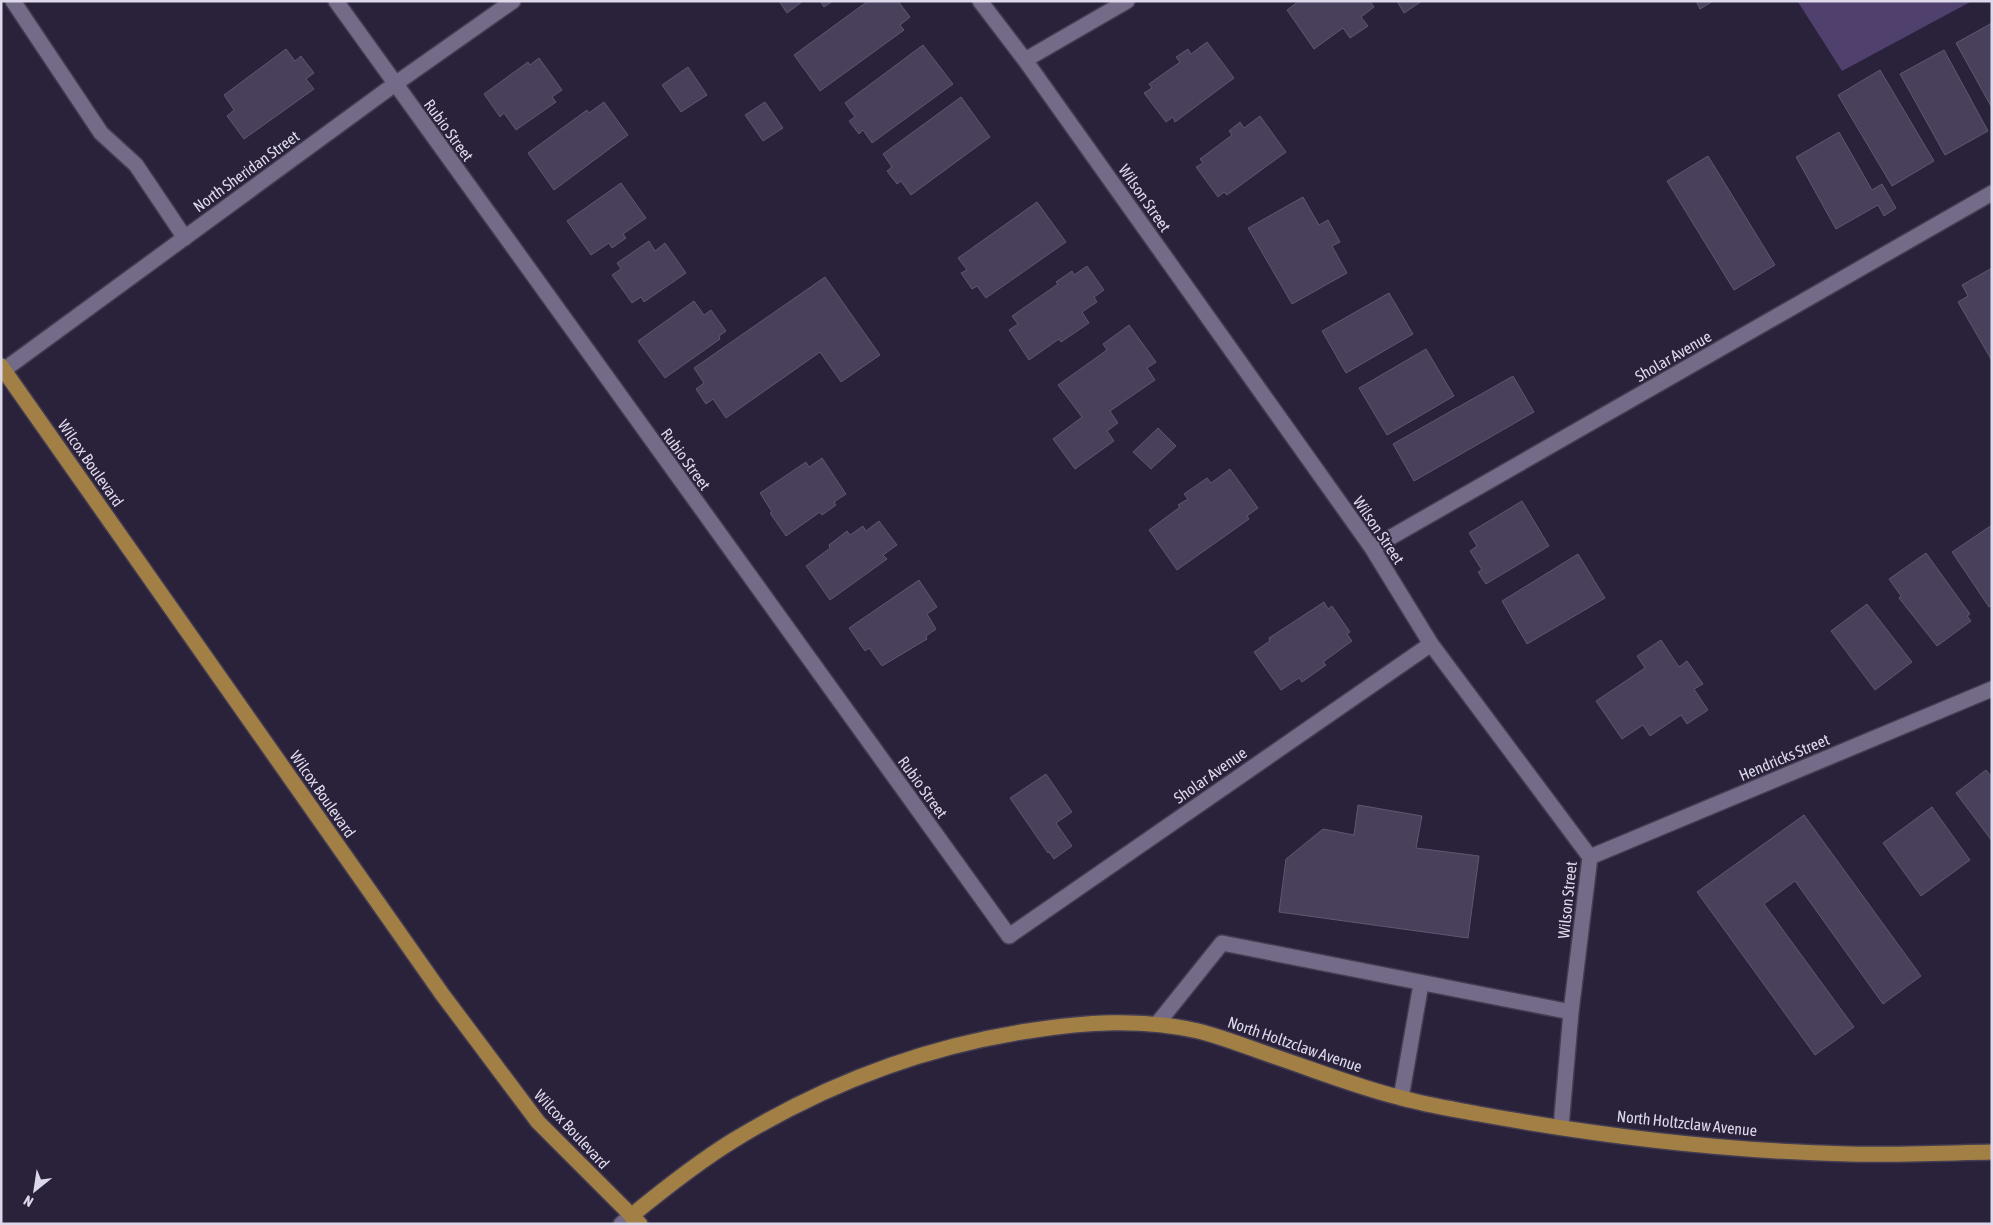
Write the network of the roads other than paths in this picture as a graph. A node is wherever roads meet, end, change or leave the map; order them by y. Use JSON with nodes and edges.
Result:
{"nodes":[{"id":1,"x":12,"y":1,"type":"edge"},
{"id":2,"x":336,"y":1,"type":"edge"},
{"id":3,"x":513,"y":1,"type":"edge"},
{"id":4,"x":980,"y":1,"type":"edge"},
{"id":5,"x":1127,"y":1,"type":"edge"},
{"id":6,"x":1025,"y":60,"type":"junction"},
{"id":7,"x":395,"y":84,"type":"junction"},
{"id":8,"x":1992,"y":193,"type":"edge"},
{"id":9,"x":185,"y":238,"type":"junction"},
{"id":10,"x":2,"y":369,"type":"edge"},
{"id":11,"x":1372,"y":548,"type":"junction"},
{"id":12,"x":1431,"y":644,"type":"junction"},
{"id":13,"x":1992,"y":689,"type":"edge"},
{"id":14,"x":1590,"y":857,"type":"junction"},
{"id":15,"x":1009,"y":936,"type":"joint"},
{"id":16,"x":1421,"y":984,"type":"junction"},
{"id":17,"x":1571,"y":1012,"type":"junction"},
{"id":18,"x":1157,"y":1024,"type":"junction"},
{"id":19,"x":1401,"y":1098,"type":"junction"},
{"id":20,"x":1561,"y":1127,"type":"junction"},
{"id":21,"x":1992,"y":1152,"type":"edge"},
{"id":22,"x":631,"y":1221,"type":"edge"}],
"edges":[{"from":1,"to":9,"type":"street"},
{"from":2,"to":7,"type":"street","name":"Rubio Street"},
{"from":3,"to":7,"type":"street","name":"North Sheridan Street"},
{"from":4,"to":6,"type":"street","name":"Wilson Street"},
{"from":5,"to":6,"type":"street"},
{"from":6,"to":11,"type":"street","name":"Wilson Street"},
{"from":7,"to":9,"type":"street","name":"North Sheridan Street"},
{"from":7,"to":15,"type":"street","name":"Rubio Street"},
{"from":8,"to":11,"type":"street","name":"Sholar Avenue"},
{"from":9,"to":10,"type":"street","name":"North Sheridan Street"},
{"from":10,"to":22,"type":"main road","name":"Wilcox Boulevard"},
{"from":11,"to":12,"type":"street","name":"Wilson Street"},
{"from":12,"to":14,"type":"street","name":"Wilson Street"},
{"from":12,"to":15,"type":"street","name":"Sholar Avenue"},
{"from":13,"to":14,"type":"street","name":"Hendricks Street"},
{"from":14,"to":17,"type":"street","name":"Wilson Street"},
{"from":16,"to":17,"type":"street"},
{"from":16,"to":18,"type":"street"},
{"from":16,"to":19,"type":"street"},
{"from":17,"to":20,"type":"street","name":"Wilson Street"},
{"from":18,"to":19,"type":"main road","name":"North Holtzclaw Avenue"},
{"from":18,"to":22,"type":"main road","name":"North Holtzclaw Avenue"},
{"from":19,"to":20,"type":"main road","name":"North Holtzclaw Avenue"},
{"from":20,"to":21,"type":"main road","name":"North Holtzclaw Avenue"}]}
